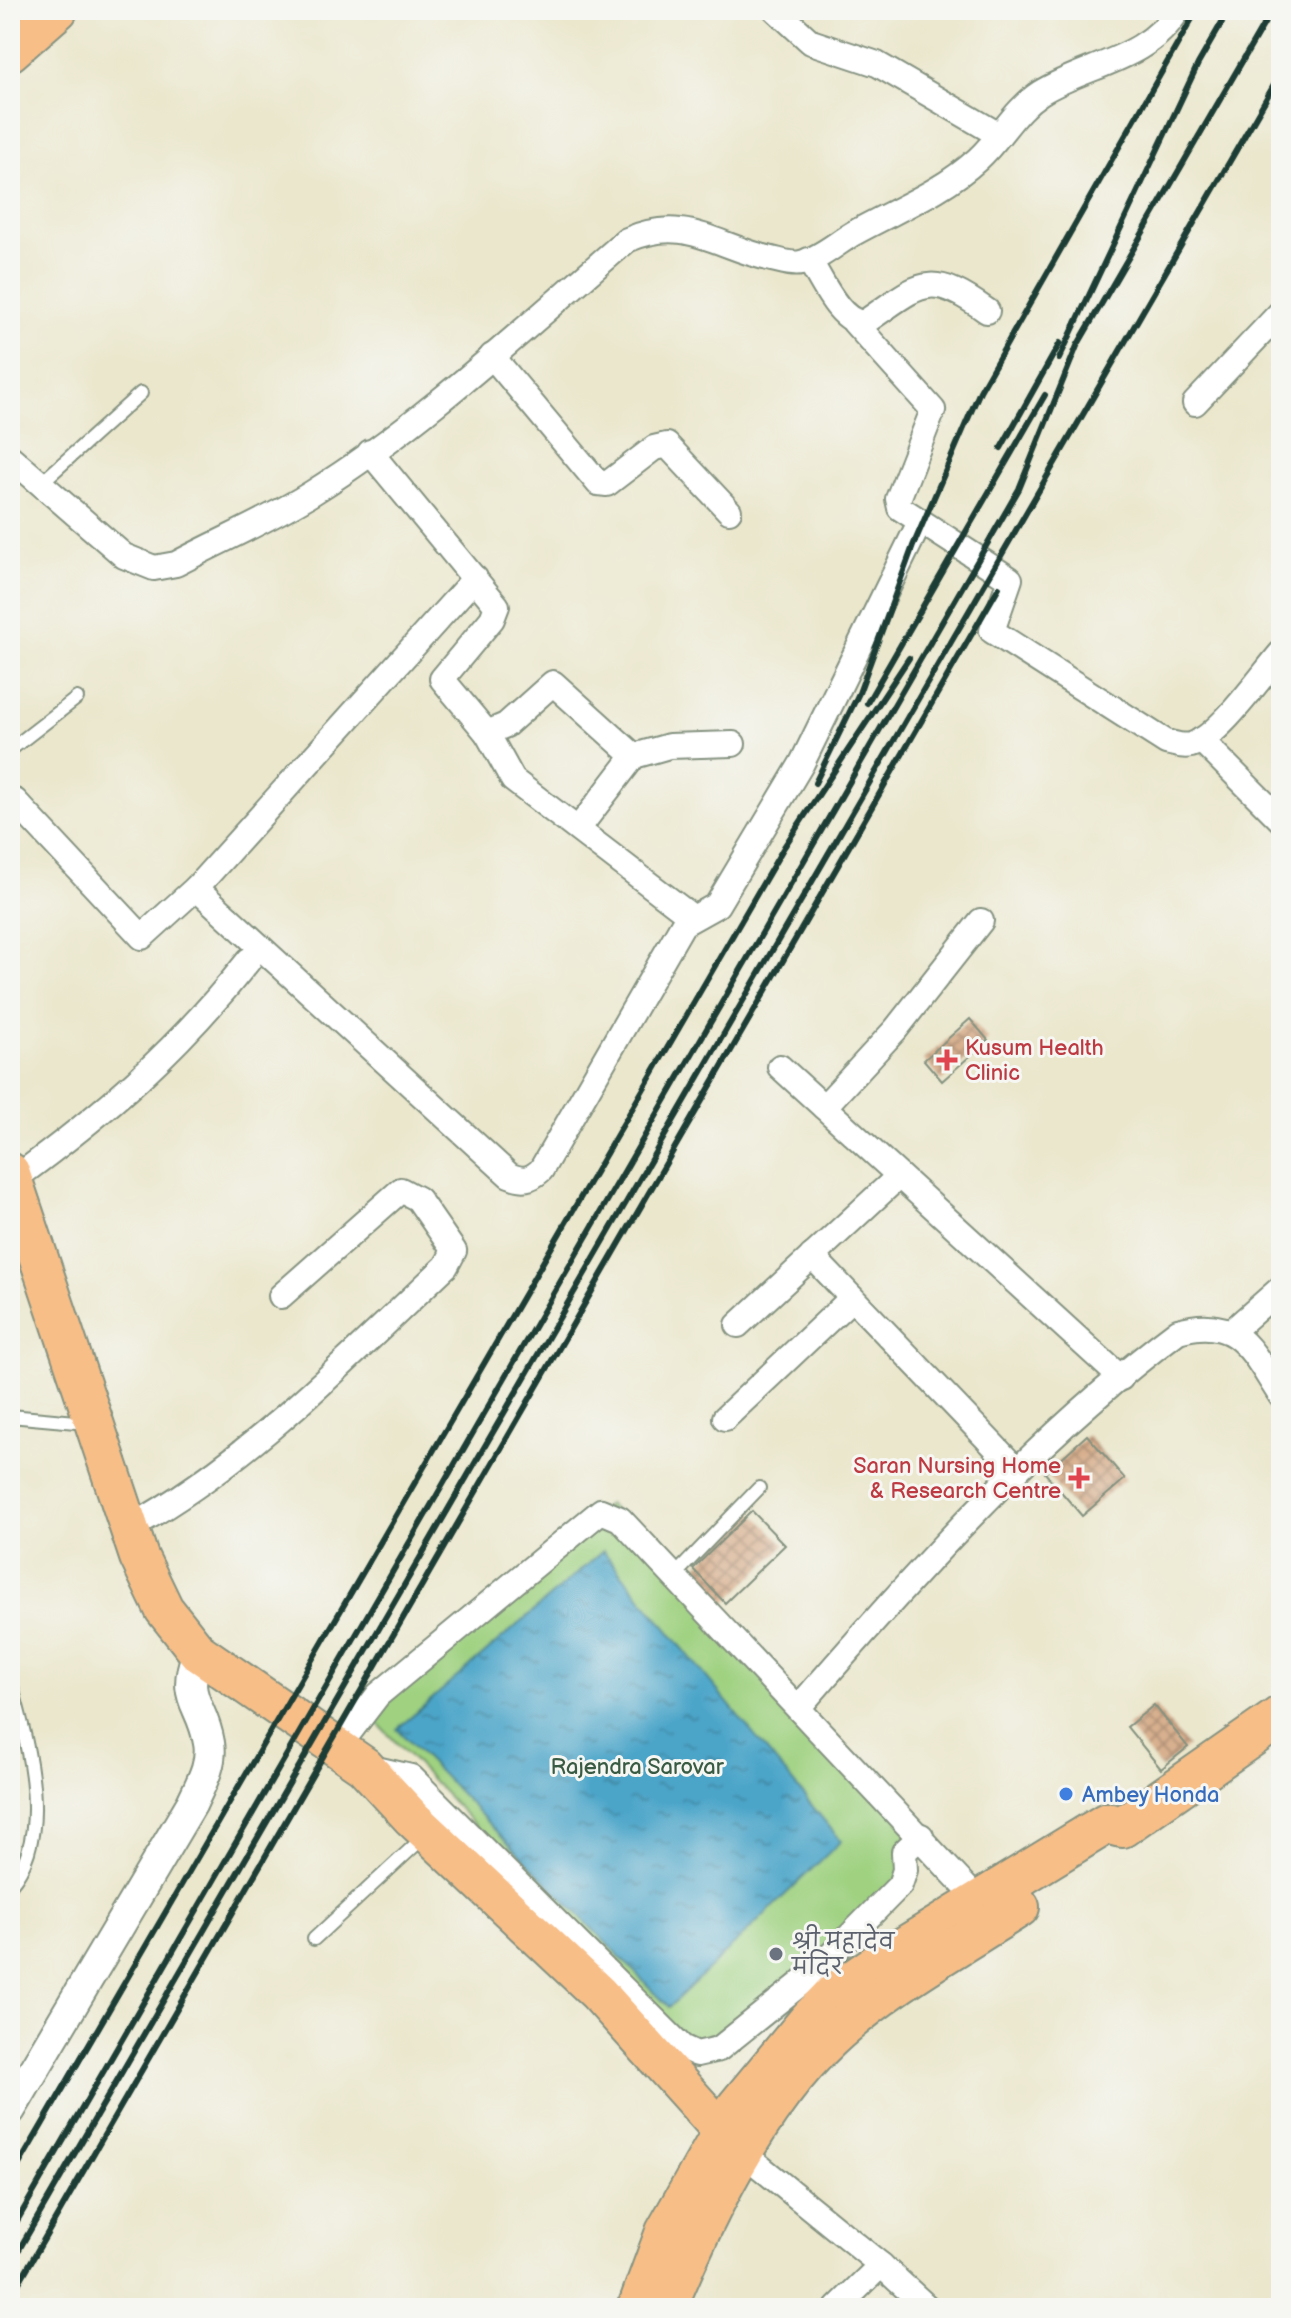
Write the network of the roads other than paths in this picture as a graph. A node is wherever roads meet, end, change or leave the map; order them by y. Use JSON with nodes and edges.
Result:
{"nodes":[{"id":1,"x":58,"y":10,"type":"edge"},
{"id":2,"x":776,"y":10,"type":"edge"},
{"id":3,"x":1178,"y":10,"type":"edge"},
{"id":4,"x":10,"y":52,"type":"edge"},
{"id":5,"x":999,"y":135,"type":"junction"},
{"id":6,"x":809,"y":260,"type":"junction"},
{"id":7,"x":987,"y":311,"type":"dead end"},
{"id":8,"x":1281,"y":312,"type":"edge"},
{"id":9,"x":854,"y":322,"type":"junction"},
{"id":10,"x":492,"y":356,"type":"junction"},
{"id":11,"x":141,"y":393,"type":"dead end"},
{"id":12,"x":1195,"y":403,"type":"dead end"},
{"id":13,"x":370,"y":452,"type":"junction"},
{"id":14,"x":10,"y":457,"type":"edge"},
{"id":15,"x":40,"y":484,"type":"junction"},
{"id":16,"x":729,"y":511,"type":"dead end"},
{"id":17,"x":920,"y":522,"type":"junction"},
{"id":18,"x":475,"y":578,"type":"junction"},
{"id":19,"x":1281,"y":653,"type":"edge"},
{"id":20,"x":77,"y":698,"type":"dead end"},
{"id":21,"x":487,"y":733,"type":"junction"},
{"id":22,"x":1201,"y":740,"type":"junction"},
{"id":23,"x":733,"y":744,"type":"dead end"},
{"id":24,"x":10,"y":750,"type":"edge"},
{"id":25,"x":634,"y":756,"type":"junction"},
{"id":26,"x":10,"y":806,"type":"edge"},
{"id":27,"x":1281,"y":820,"type":"edge"},
{"id":28,"x":578,"y":829,"type":"junction"},
{"id":29,"x":196,"y":888,"type":"junction"},
{"id":30,"x":692,"y":917,"type":"junction"},
{"id":31,"x":981,"y":921,"type":"dead end"},
{"id":32,"x":249,"y":960,"type":"dead end"},
{"id":33,"x":780,"y":1067,"type":"dead end"},
{"id":34,"x":824,"y":1107,"type":"junction"},
{"id":35,"x":12,"y":1176,"type":"edge"},
{"id":36,"x":899,"y":1176,"type":"junction"},
{"id":37,"x":812,"y":1256,"type":"junction"},
{"id":38,"x":1281,"y":1288,"type":"edge"},
{"id":39,"x":281,"y":1296,"type":"dead end"},
{"id":40,"x":852,"y":1298,"type":"junction"},
{"id":41,"x":738,"y":1325,"type":"dead end"},
{"id":42,"x":1231,"y":1332,"type":"junction"},
{"id":43,"x":1121,"y":1378,"type":"junction"},
{"id":44,"x":1281,"y":1396,"type":"edge"},
{"id":45,"x":10,"y":1416,"type":"edge"},
{"id":46,"x":725,"y":1418,"type":"dead end"},
{"id":47,"x":97,"y":1424,"type":"junction"},
{"id":48,"x":1017,"y":1470,"type":"junction"},
{"id":49,"x":759,"y":1488,"type":"dead end"},
{"id":50,"x":129,"y":1528,"type":"junction"},
{"id":51,"x":674,"y":1576,"type":"junction"},
{"id":52,"x":198,"y":1652,"type":"junction"},
{"id":53,"x":10,"y":1680,"type":"edge"},
{"id":54,"x":799,"y":1707,"type":"junction"},
{"id":55,"x":1281,"y":1716,"type":"edge"},
{"id":56,"x":351,"y":1757,"type":"junction"},
{"id":57,"x":1122,"y":1827,"type":"junction"},
{"id":58,"x":428,"y":1833,"type":"junction"},
{"id":59,"x":921,"y":1836,"type":"junction"},
{"id":60,"x":10,"y":1885,"type":"edge"},
{"id":61,"x":978,"y":1900,"type":"junction"},
{"id":62,"x":314,"y":1939,"type":"dead end"},
{"id":63,"x":10,"y":2110,"type":"edge"},
{"id":64,"x":733,"y":2143,"type":"junction"},
{"id":65,"x":881,"y":2265,"type":"junction"},
{"id":66,"x":638,"y":2308,"type":"edge"},
{"id":67,"x":666,"y":2308,"type":"edge"},
{"id":68,"x":837,"y":2308,"type":"edge"},
{"id":69,"x":928,"y":2308,"type":"edge"}],
"edges":[{"from":1,"to":4,"type":"main road"},
{"from":2,"to":5,"type":"street"},
{"from":3,"to":5,"type":"street"},
{"from":5,"to":6,"type":"street"},
{"from":6,"to":9,"type":"street"},
{"from":6,"to":10,"type":"street"},
{"from":7,"to":9,"type":"street"},
{"from":8,"to":12,"type":"street"},
{"from":9,"to":17,"type":"street"},
{"from":10,"to":13,"type":"street"},
{"from":10,"to":16,"type":"street"},
{"from":11,"to":15,"type":"lane"},
{"from":13,"to":15,"type":"street"},
{"from":13,"to":18,"type":"street"},
{"from":14,"to":15,"type":"street"},
{"from":17,"to":22,"type":"street"},
{"from":17,"to":30,"type":"street"},
{"from":18,"to":21,"type":"street"},
{"from":18,"to":29,"type":"street"},
{"from":19,"to":22,"type":"street"},
{"from":20,"to":24,"type":"lane"},
{"from":21,"to":25,"type":"street"},
{"from":21,"to":28,"type":"street"},
{"from":22,"to":27,"type":"street"},
{"from":23,"to":25,"type":"street"},
{"from":25,"to":28,"type":"street"},
{"from":26,"to":29,"type":"street"},
{"from":28,"to":30,"type":"street"},
{"from":29,"to":30,"type":"street"},
{"from":31,"to":34,"type":"street"},
{"from":32,"to":35,"type":"street"},
{"from":33,"to":34,"type":"street"},
{"from":34,"to":36,"type":"street"},
{"from":35,"to":47,"type":"main road"},
{"from":36,"to":37,"type":"street"},
{"from":36,"to":43,"type":"street"},
{"from":37,"to":40,"type":"street"},
{"from":37,"to":41,"type":"street"},
{"from":38,"to":42,"type":"street"},
{"from":39,"to":50,"type":"street"},
{"from":40,"to":46,"type":"street"},
{"from":40,"to":48,"type":"street"},
{"from":42,"to":43,"type":"street"},
{"from":42,"to":44,"type":"street"},
{"from":43,"to":48,"type":"street"},
{"from":45,"to":47,"type":"lane"},
{"from":47,"to":50,"type":"main road"},
{"from":48,"to":54,"type":"street"},
{"from":49,"to":51,"type":"lane"},
{"from":50,"to":52,"type":"main road"},
{"from":51,"to":54,"type":"street"},
{"from":51,"to":56,"type":"street"},
{"from":52,"to":56,"type":"main road"},
{"from":52,"to":63,"type":"street"},
{"from":53,"to":60,"type":"lane"},
{"from":54,"to":59,"type":"street"},
{"from":55,"to":57,"type":"highway"},
{"from":56,"to":58,"type":"main road"},
{"from":56,"to":59,"type":"street"},
{"from":57,"to":61,"type":"highway"},
{"from":57,"to":64,"type":"highway"},
{"from":58,"to":62,"type":"lane"},
{"from":58,"to":64,"type":"main road"},
{"from":59,"to":61,"type":"street"},
{"from":61,"to":64,"type":"highway"},
{"from":64,"to":65,"type":"street"},
{"from":64,"to":66,"type":"highway"},
{"from":64,"to":67,"type":"highway"},
{"from":65,"to":68,"type":"street"},
{"from":65,"to":69,"type":"street"}]}
